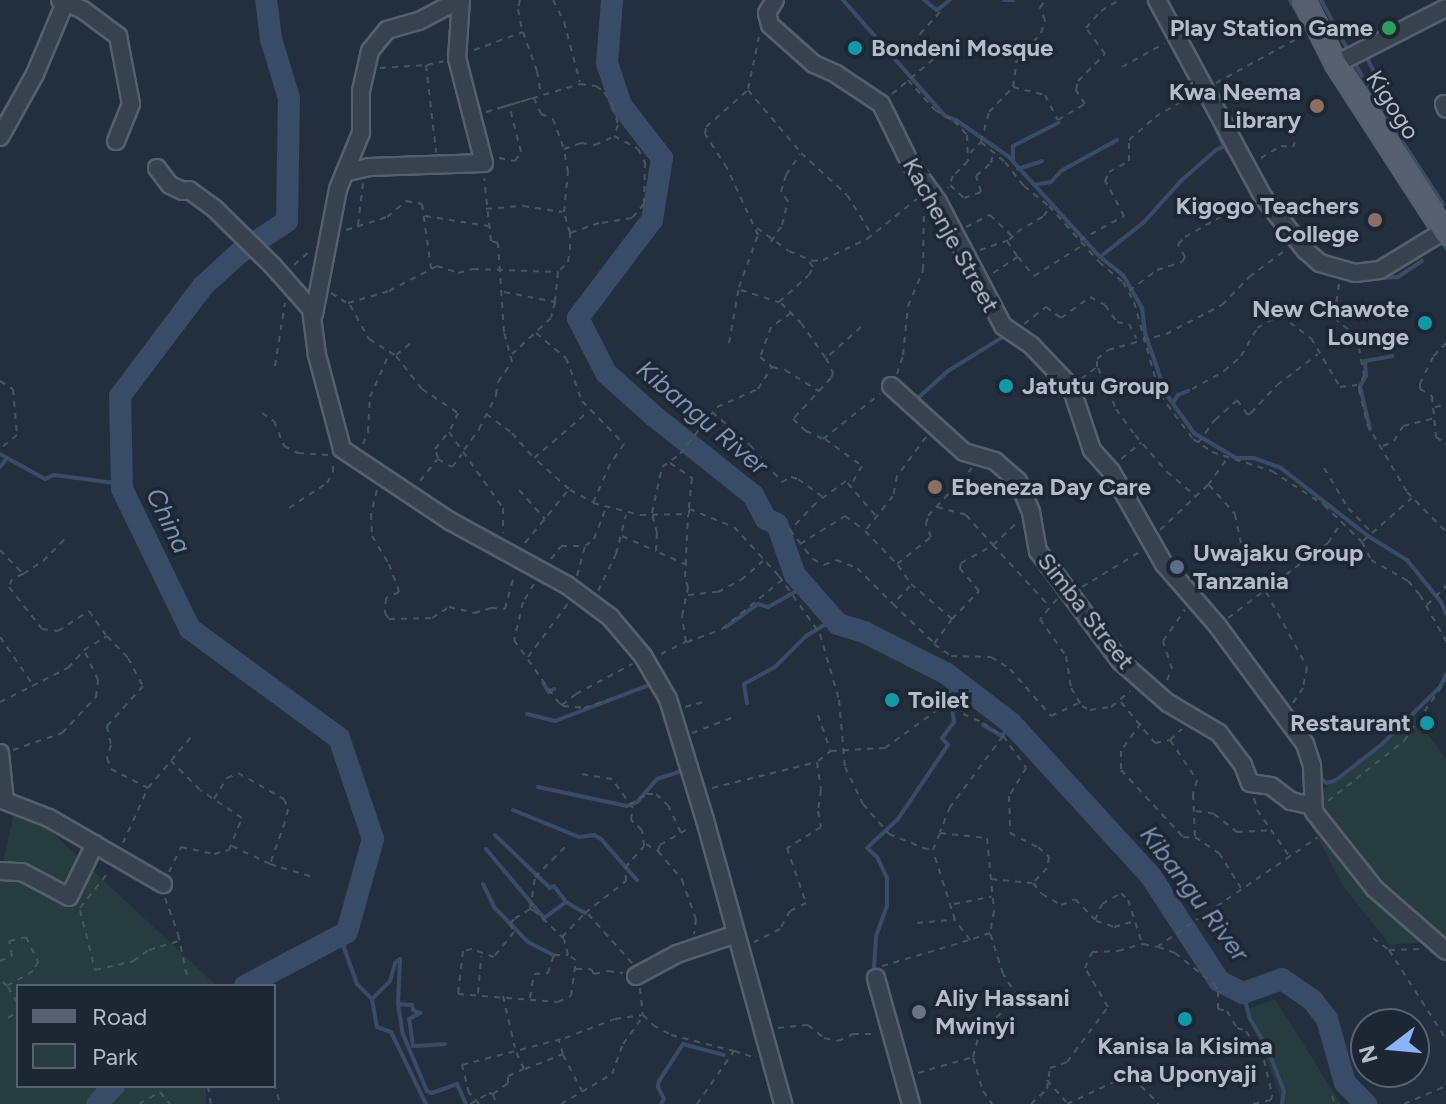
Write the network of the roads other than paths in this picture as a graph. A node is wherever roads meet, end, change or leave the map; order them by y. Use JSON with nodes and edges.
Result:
{"nodes":[{"id":1,"x":460,"y":0,"type":"edge"},
{"id":2,"x":1157,"y":0,"type":"edge"},
{"id":3,"x":1304,"y":0,"type":"edge"},
{"id":4,"x":63,"y":1,"type":"edge"},
{"id":5,"x":771,"y":8,"type":"edge"},
{"id":6,"x":1446,"y":8,"type":"edge"},
{"id":7,"x":1336,"y":64,"type":"junction"},
{"id":8,"x":0,"y":137,"type":"edge"},
{"id":9,"x":116,"y":141,"type":"dead end"},
{"id":10,"x":157,"y":168,"type":"dead end"},
{"id":11,"x":348,"y":172,"type":"junction"},
{"id":12,"x":1442,"y":221,"type":"edge"},
{"id":13,"x":314,"y":314,"type":"junction"},
{"id":14,"x":891,"y":386,"type":"road end"},
{"id":15,"x":6,"y":752,"type":"edge"},
{"id":16,"x":2,"y":803,"type":"edge"},
{"id":17,"x":1313,"y":809,"type":"junction"},
{"id":18,"x":95,"y":844,"type":"junction"},
{"id":19,"x":0,"y":871,"type":"edge"},
{"id":20,"x":163,"y":884,"type":"road end"},
{"id":21,"x":738,"y":942,"type":"junction"},
{"id":22,"x":1442,"y":948,"type":"edge"},
{"id":23,"x":636,"y":976,"type":"road end"},
{"id":24,"x":876,"y":978,"type":"road end"},
{"id":25,"x":783,"y":1104,"type":"edge"},
{"id":26,"x":911,"y":1104,"type":"edge"}],
"edges":[{"from":1,"to":11,"type":"street"},
{"from":1,"to":11,"type":"street"},
{"from":2,"to":12,"type":"street"},
{"from":3,"to":7,"type":"main road","name":"Kigogo"},
{"from":4,"to":8,"type":"street"},
{"from":4,"to":9,"type":"street"},
{"from":5,"to":17,"type":"street","name":"Kachenje Street"},
{"from":6,"to":7,"type":"street"},
{"from":7,"to":12,"type":"main road","name":"Kigogo"},
{"from":10,"to":13,"type":"street"},
{"from":11,"to":13,"type":"street"},
{"from":13,"to":21,"type":"street"},
{"from":14,"to":17,"type":"street","name":"Simba Street"},
{"from":15,"to":16,"type":"street"},
{"from":16,"to":18,"type":"street"},
{"from":17,"to":22,"type":"street"},
{"from":18,"to":19,"type":"street"},
{"from":18,"to":20,"type":"street"},
{"from":21,"to":23,"type":"street"},
{"from":21,"to":25,"type":"street"},
{"from":24,"to":26,"type":"street"}]}
